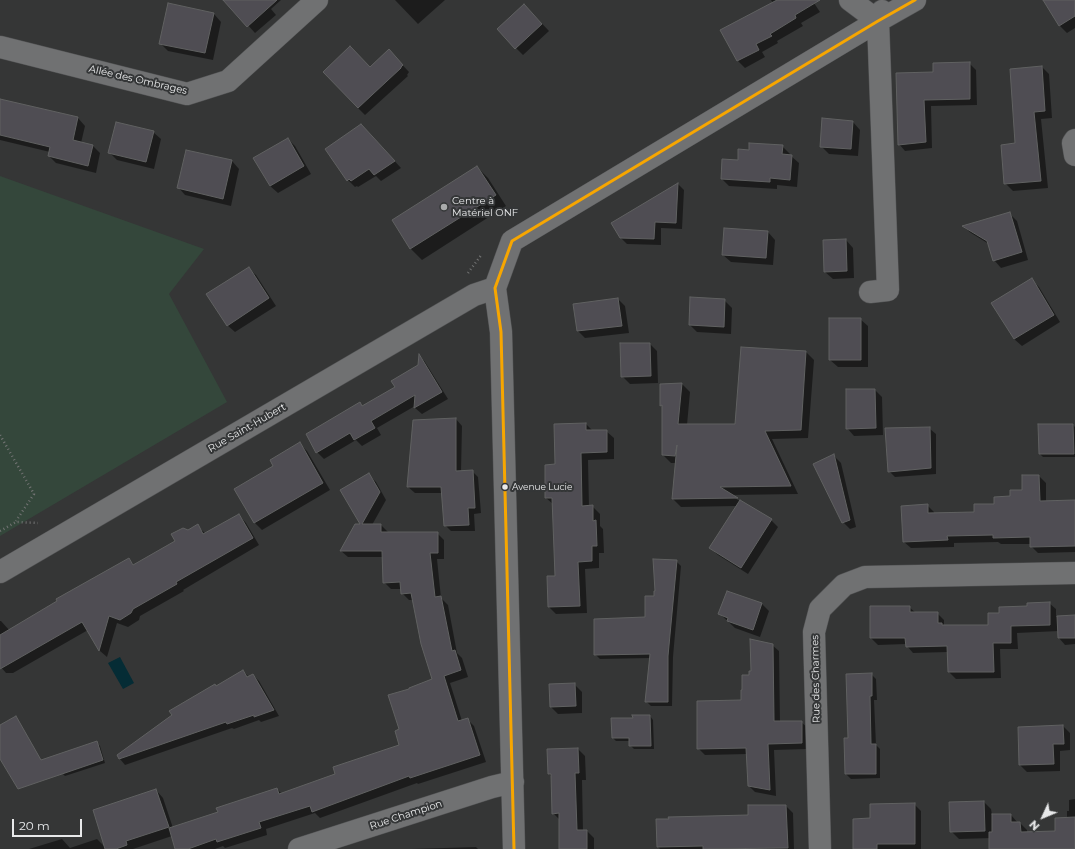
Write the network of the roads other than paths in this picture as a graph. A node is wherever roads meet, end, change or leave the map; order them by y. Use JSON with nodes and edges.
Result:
{"nodes":[{"id":1,"x":317,"y":0,"type":"edge"},
{"id":2,"x":850,"y":0,"type":"edge"},
{"id":3,"x":886,"y":0,"type":"edge"},
{"id":4,"x":915,"y":0,"type":"edge"},
{"id":5,"x":878,"y":21,"type":"junction"},
{"id":6,"x":0,"y":47,"type":"edge"},
{"id":7,"x":1075,"y":140,"type":"edge"},
{"id":8,"x":1075,"y":155,"type":"edge"},
{"id":9,"x":495,"y":288,"type":"junction"},
{"id":10,"x":870,"y":292,"type":"dead end"},
{"id":11,"x":0,"y":572,"type":"edge"},
{"id":12,"x":1075,"y":573,"type":"edge"},
{"id":13,"x":513,"y":782,"type":"junction"},
{"id":14,"x":299,"y":849,"type":"edge"},
{"id":15,"x":514,"y":849,"type":"edge"},
{"id":16,"x":820,"y":849,"type":"edge"}],
"edges":[{"from":1,"to":6,"type":"street","name":"Allée des Ombrages"},
{"from":2,"to":5,"type":"street"},
{"from":3,"to":5,"type":"street"},
{"from":4,"to":5,"type":"street"},
{"from":5,"to":9,"type":"street"},
{"from":5,"to":10,"type":"street"},
{"from":7,"to":8,"type":"street"},
{"from":9,"to":11,"type":"street","name":"Rue Saint-Hubert"},
{"from":9,"to":13,"type":"street"},
{"from":12,"to":16,"type":"street","name":"Rue des Charmes"},
{"from":13,"to":14,"type":"street","name":"Rue Champion"},
{"from":13,"to":15,"type":"street"}]}
